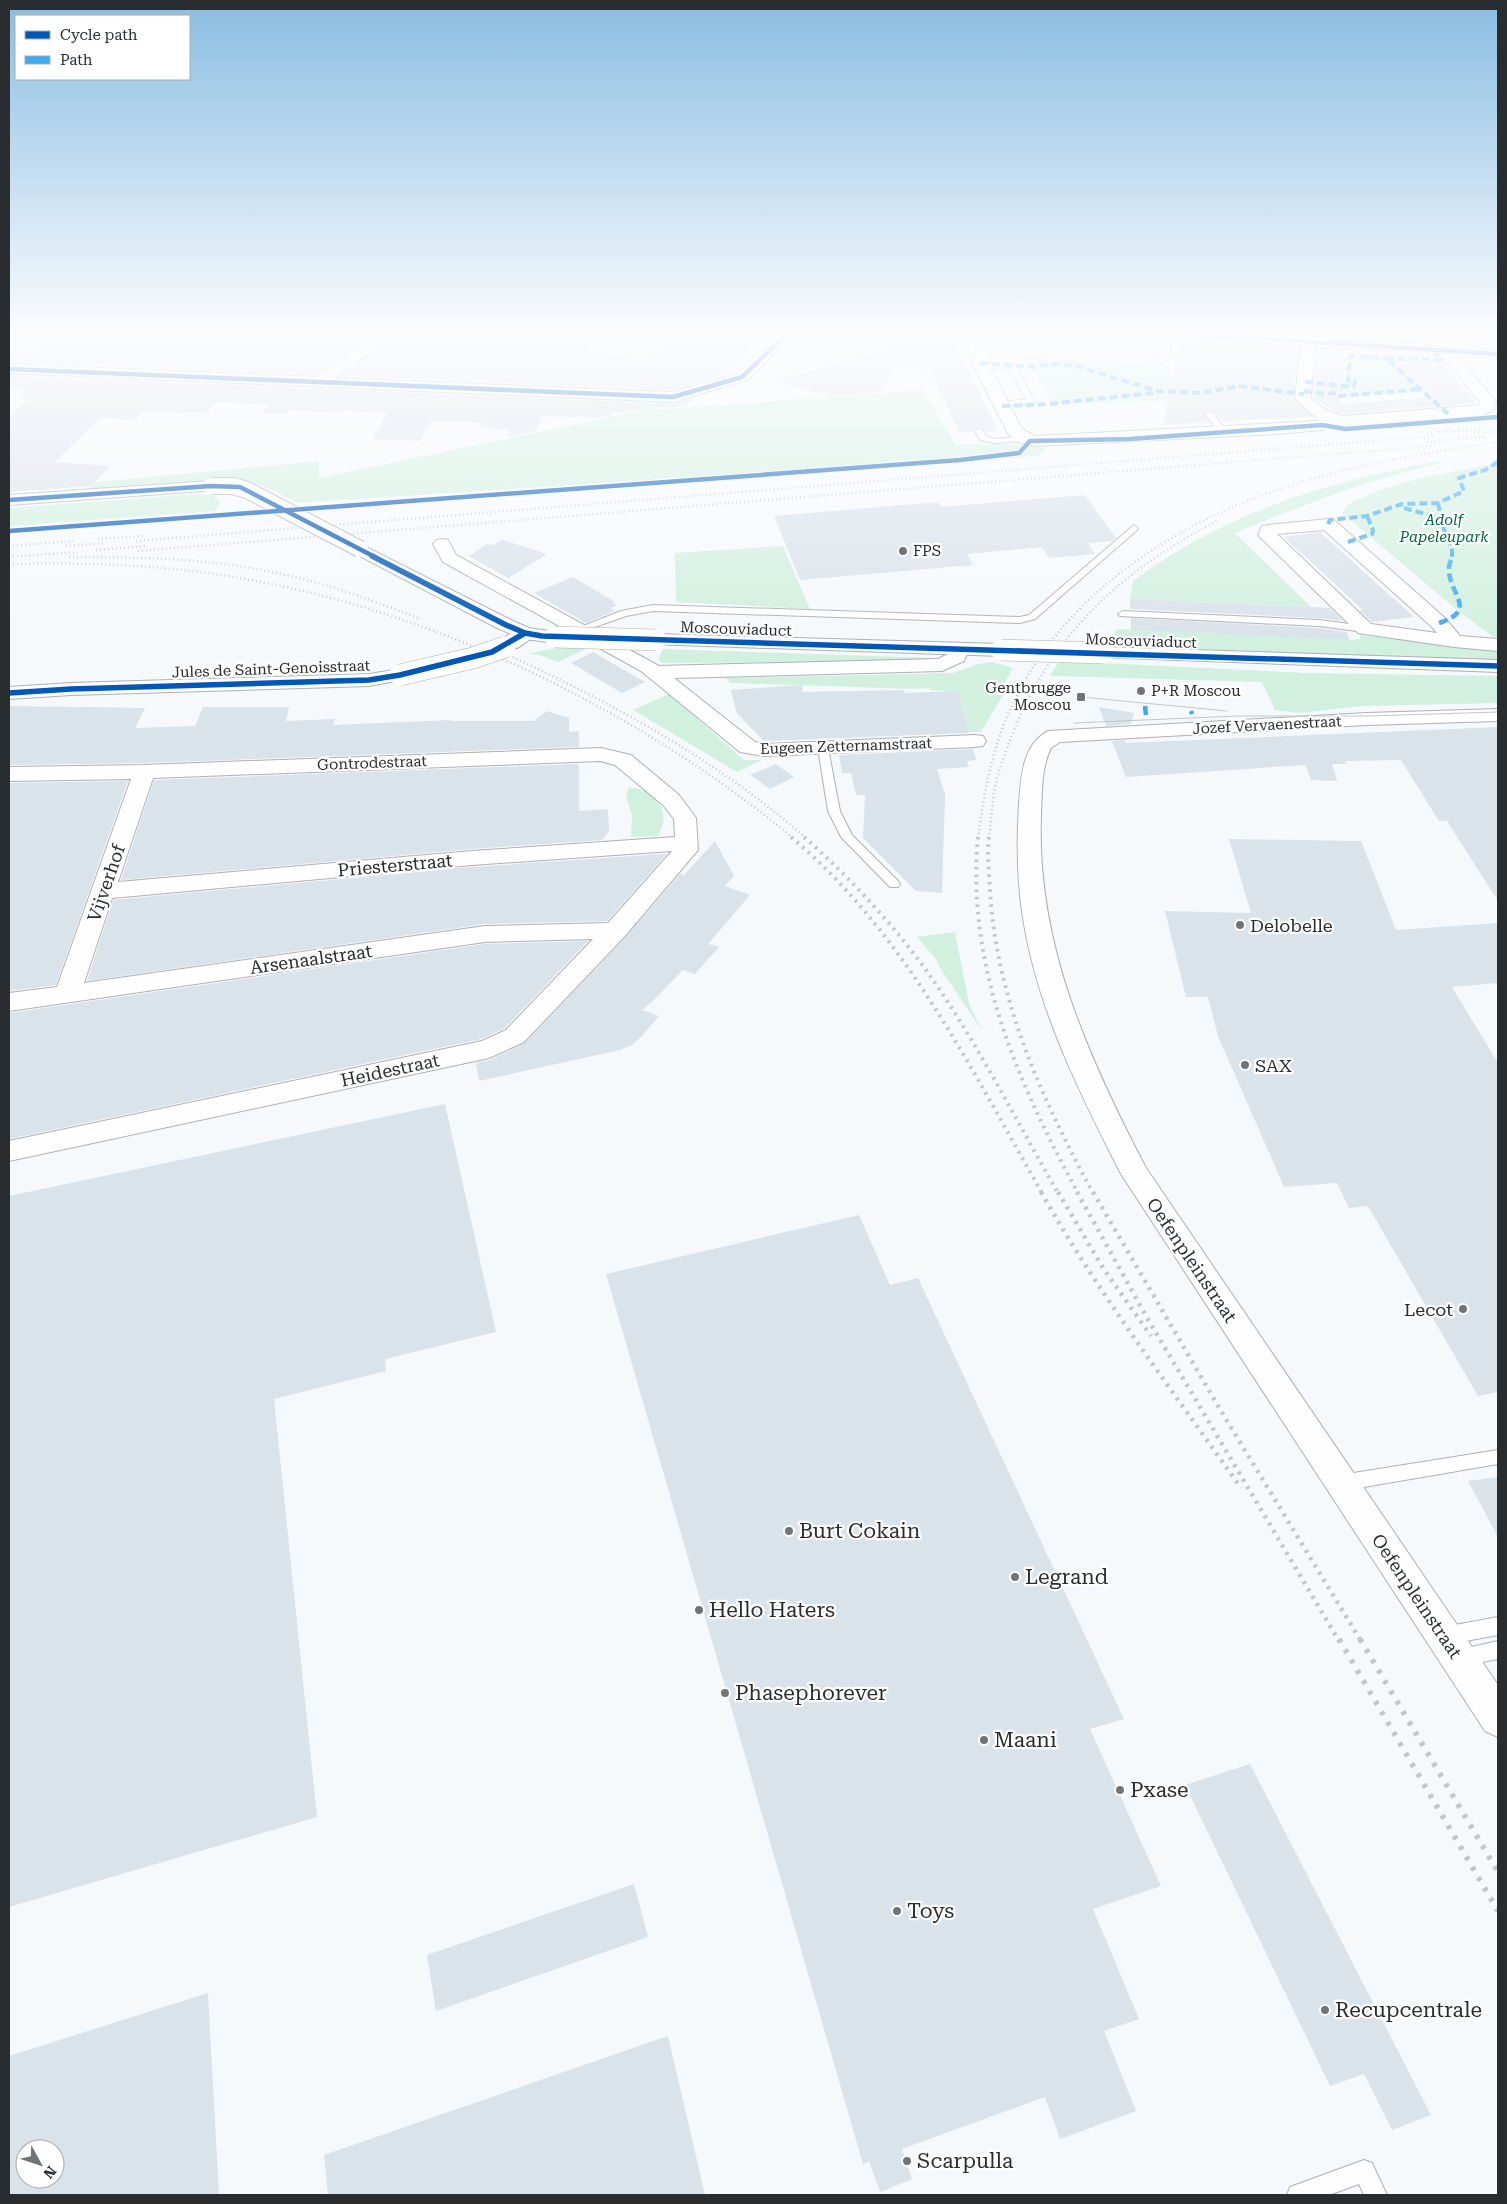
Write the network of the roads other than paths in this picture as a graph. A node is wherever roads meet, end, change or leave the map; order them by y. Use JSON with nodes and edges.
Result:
{"nodes":[{"id":1,"x":982,"y":436,"type":"edge"},
{"id":2,"x":1019,"y":436,"type":"edge"},
{"id":3,"x":1167,"y":436,"type":"edge"},
{"id":4,"x":1023,"y":439,"type":"junction"},
{"id":5,"x":9,"y":500,"type":"edge"},
{"id":6,"x":1134,"y":528,"type":"dead end"},
{"id":7,"x":442,"y":544,"type":"dead end"},
{"id":8,"x":1123,"y":614,"type":"dead end"},
{"id":9,"x":1365,"y":629,"type":"junction"},
{"id":10,"x":578,"y":630,"type":"junction"},
{"id":11,"x":525,"y":633,"type":"junction"},
{"id":12,"x":1454,"y":641,"type":"junction"},
{"id":13,"x":1498,"y":645,"type":"edge"},
{"id":14,"x":959,"y":649,"type":"junction"},
{"id":15,"x":1498,"y":666,"type":"edge"},
{"id":16,"x":654,"y":672,"type":"junction"},
{"id":17,"x":9,"y":693,"type":"edge"},
{"id":18,"x":1498,"y":715,"type":"edge"},
{"id":19,"x":975,"y":741,"type":"dead end"},
{"id":20,"x":823,"y":748,"type":"junction"},
{"id":21,"x":1040,"y":748,"type":"joint"},
{"id":22,"x":144,"y":772,"type":"junction"},
{"id":23,"x":9,"y":774,"type":"edge"},
{"id":24,"x":687,"y":843,"type":"junction"},
{"id":25,"x":894,"y":884,"type":"dead end"},
{"id":26,"x":103,"y":891,"type":"junction"},
{"id":27,"x":615,"y":931,"type":"junction"},
{"id":28,"x":67,"y":994,"type":"junction"},
{"id":29,"x":9,"y":1002,"type":"edge"},
{"id":30,"x":9,"y":1151,"type":"edge"},
{"id":31,"x":1498,"y":1457,"type":"edge"},
{"id":32,"x":1341,"y":1483,"type":"junction"},
{"id":33,"x":1498,"y":1626,"type":"edge"},
{"id":34,"x":1451,"y":1647,"type":"junction"},
{"id":35,"x":1498,"y":1650,"type":"edge"},
{"id":36,"x":1498,"y":1718,"type":"edge"},
{"id":37,"x":1298,"y":2195,"type":"edge"},
{"id":38,"x":1376,"y":2195,"type":"edge"}],
"edges":[{"from":1,"to":4,"type":"lane"},
{"from":2,"to":4,"type":"street"},
{"from":3,"to":4,"type":"street"},
{"from":5,"to":11,"type":"street","name":"Moscouviaduct","bridge":true},
{"from":6,"to":10,"type":"lane"},
{"from":7,"to":10,"type":"street","name":"Eugeen Zetternamstraat"},
{"from":8,"to":9,"type":"lane"},
{"from":9,"to":12,"type":"street"},
{"from":9,"to":12,"type":"street"},
{"from":10,"to":16,"type":"street","name":"Eugeen Zetternamstraat"},
{"from":11,"to":14,"type":"street","name":"Moscouviaduct","bridge":true},
{"from":11,"to":17,"type":"street","name":"Jules de Saint-Genoisstraat","bridge":true},
{"from":12,"to":13,"type":"street"},
{"from":14,"to":15,"type":"street","name":"Moscouviaduct","bridge":true},
{"from":14,"to":16,"type":"street"},
{"from":16,"to":20,"type":"street","name":"Eugeen Zetternamstraat"},
{"from":18,"to":21,"type":"street","name":"Jozef Vervaenestraat"},
{"from":19,"to":20,"type":"street","name":"Eugeen Zetternamstraat"},
{"from":20,"to":25,"type":"lane"},
{"from":21,"to":32,"type":"street","name":"Oefenpleinstraat"},
{"from":22,"to":23,"type":"street","name":"Gontrodestraat"},
{"from":22,"to":24,"type":"street","name":"Gontrodestraat"},
{"from":22,"to":26,"type":"street","name":"Vijverhof"},
{"from":24,"to":26,"type":"street","name":"Priesterstraat"},
{"from":24,"to":27,"type":"street","name":"Heidestraat"},
{"from":26,"to":28,"type":"street","name":"Vijverhof"},
{"from":27,"to":28,"type":"street","name":"Arsenaalstraat"},
{"from":27,"to":30,"type":"street","name":"Heidestraat"},
{"from":28,"to":29,"type":"street","name":"Arsenaalstraat"},
{"from":31,"to":32,"type":"lane"},
{"from":32,"to":34,"type":"street","name":"Oefenpleinstraat"},
{"from":33,"to":34,"type":"lane"},
{"from":34,"to":35,"type":"lane"},
{"from":34,"to":36,"type":"street","name":"Oefenpleinstraat"},
{"from":37,"to":38,"type":"lane"}]}
